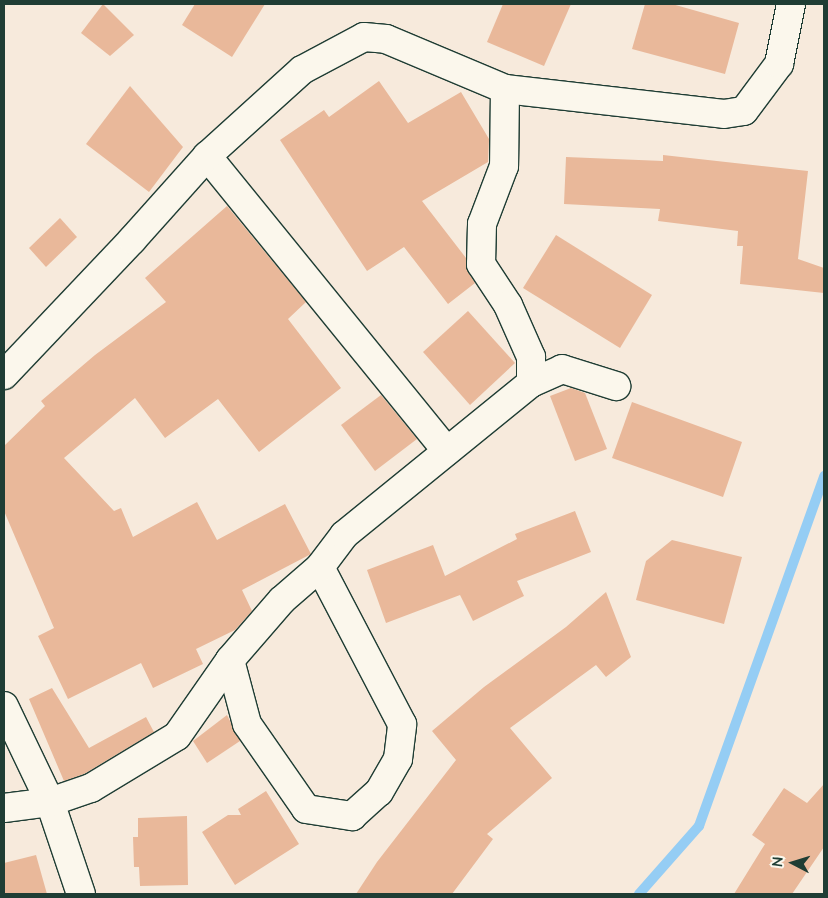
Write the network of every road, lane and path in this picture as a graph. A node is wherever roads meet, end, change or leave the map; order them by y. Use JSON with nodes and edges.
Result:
{"nodes":[{"id":1,"x":791,"y":4,"type":"edge"},
{"id":2,"x":505,"y":89,"type":"junction"},
{"id":3,"x":207,"y":156,"type":"junction"},
{"id":4,"x":4,"y":375,"type":"edge"},
{"id":5,"x":531,"y":383,"type":"junction"},
{"id":6,"x":616,"y":386,"type":"dead end"},
{"id":7,"x":447,"y":451,"type":"junction"},
{"id":8,"x":320,"y":567,"type":"junction"},
{"id":9,"x":230,"y":660,"type":"junction"},
{"id":10,"x":4,"y":706,"type":"edge"},
{"id":11,"x":50,"y":802,"type":"junction"},
{"id":12,"x":4,"y":808,"type":"edge"},
{"id":13,"x":81,"y":894,"type":"edge"}],
"edges":[{"from":1,"to":2,"type":"street"},
{"from":2,"to":3,"type":"street"},
{"from":2,"to":5,"type":"street"},
{"from":3,"to":4,"type":"street"},
{"from":3,"to":7,"type":"street"},
{"from":5,"to":6,"type":"street"},
{"from":5,"to":7,"type":"street"},
{"from":7,"to":8,"type":"street"},
{"from":8,"to":9,"type":"street"},
{"from":8,"to":9,"type":"street"},
{"from":9,"to":11,"type":"street"},
{"from":10,"to":11,"type":"street"},
{"from":11,"to":12,"type":"street"},
{"from":11,"to":13,"type":"street"}]}
